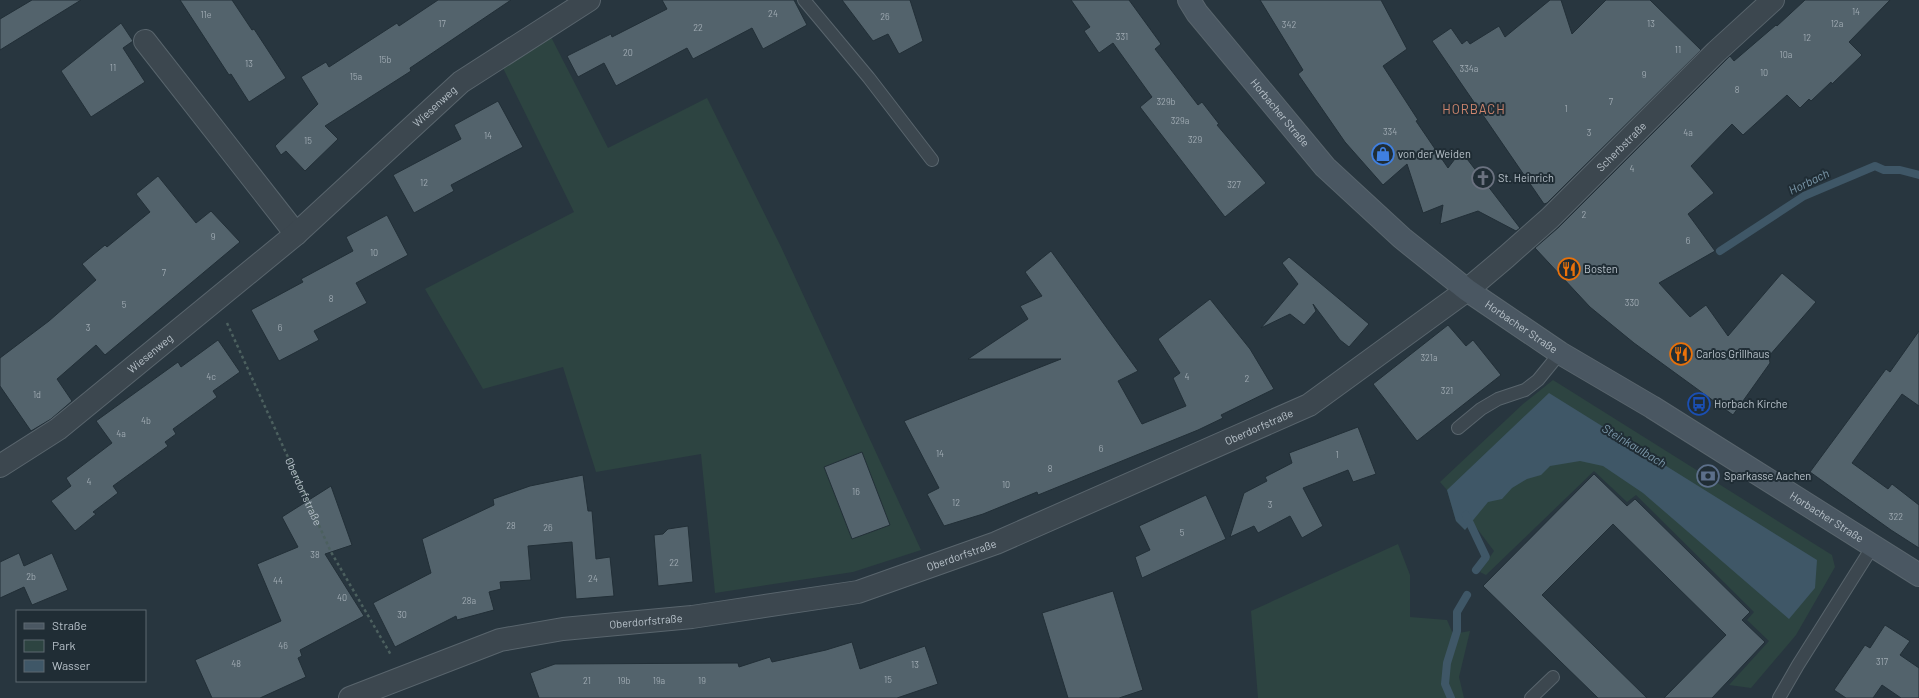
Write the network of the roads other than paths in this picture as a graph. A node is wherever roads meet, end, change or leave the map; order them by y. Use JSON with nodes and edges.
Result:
{"nodes":[{"id":1,"x":589,"y":0,"type":"edge"},
{"id":2,"x":804,"y":0,"type":"edge"},
{"id":3,"x":1189,"y":0,"type":"edge"},
{"id":4,"x":1773,"y":0,"type":"edge"},
{"id":5,"x":144,"y":41,"type":"dead end"},
{"id":6,"x":932,"y":160,"type":"dead end"},
{"id":7,"x":296,"y":234,"type":"junction"},
{"id":8,"x":1467,"y":290,"type":"junction"},
{"id":9,"x":1560,"y":352,"type":"junction"},
{"id":10,"x":1458,"y":428,"type":"dead end"},
{"id":11,"x":0,"y":466,"type":"edge"},
{"id":12,"x":1873,"y":546,"type":"junction"},
{"id":13,"x":1919,"y":575,"type":"edge"},
{"id":14,"x":1552,"y":677,"type":"dead end"},
{"id":15,"x":350,"y":698,"type":"edge"},
{"id":16,"x":1531,"y":698,"type":"edge"},
{"id":17,"x":1779,"y":698,"type":"edge"}],
"edges":[{"from":1,"to":7,"type":"street","name":"Wiesenweg"},
{"from":2,"to":6,"type":"lane"},
{"from":3,"to":8,"type":"main road","name":"Horbacher Straße"},
{"from":4,"to":8,"type":"street","name":"Scherbstraße"},
{"from":5,"to":7,"type":"street"},
{"from":7,"to":11,"type":"street","name":"Wiesenweg"},
{"from":8,"to":9,"type":"main road","name":"Horbacher Straße"},
{"from":8,"to":15,"type":"street","name":"Oberdorfstraße"},
{"from":9,"to":10,"type":"lane"},
{"from":9,"to":12,"type":"main road","name":"Horbacher Straße"},
{"from":12,"to":13,"type":"main road","name":"Horbacher Straße"},
{"from":12,"to":17,"type":"lane"},
{"from":14,"to":16,"type":"lane"}]}
